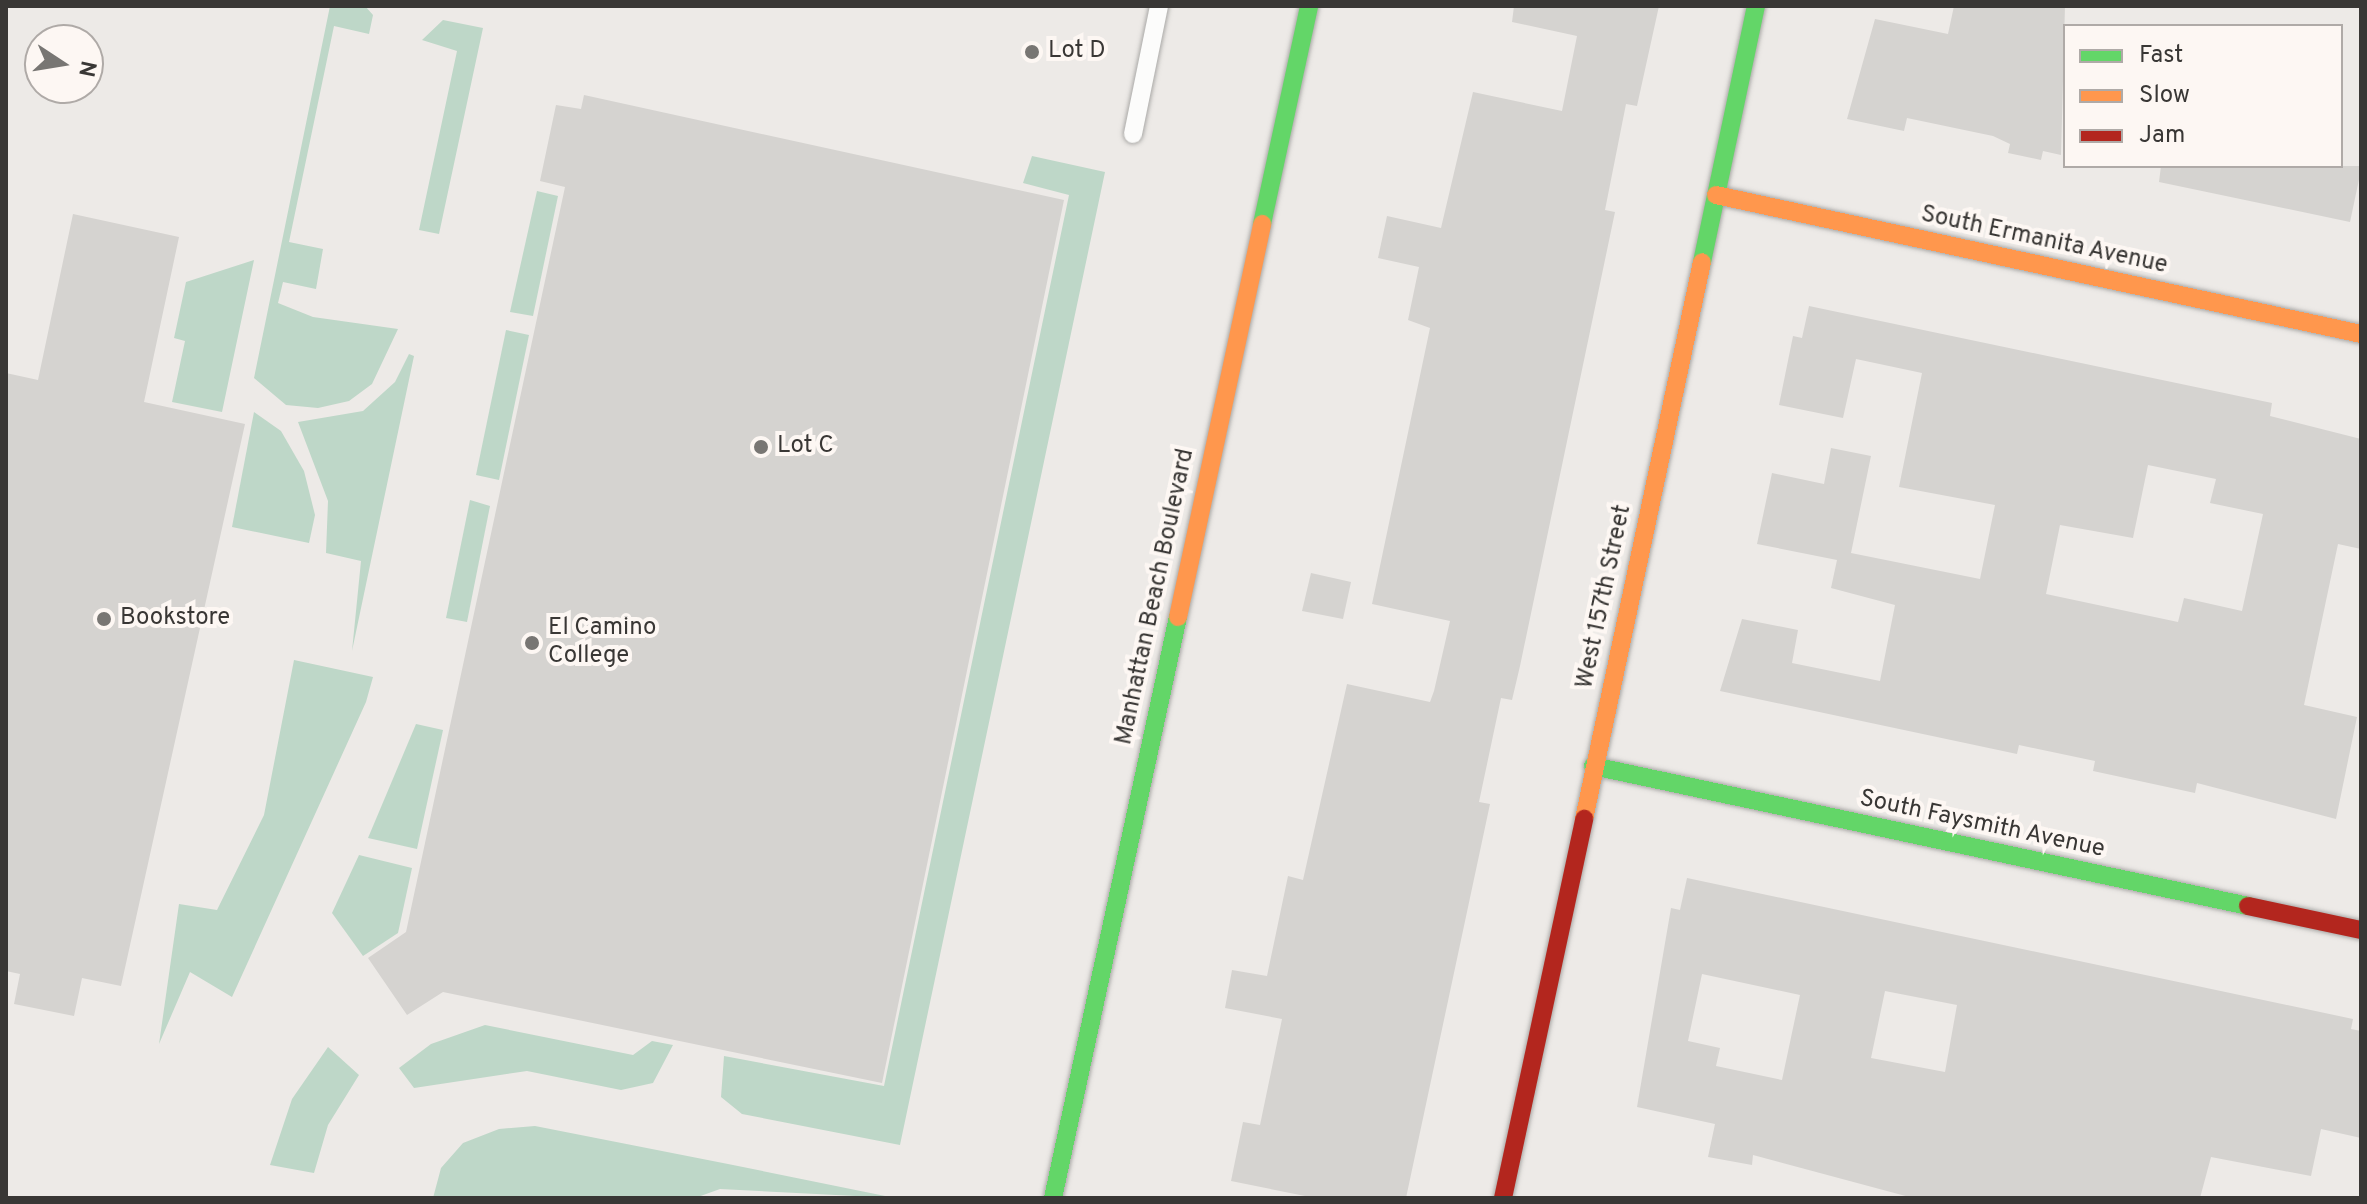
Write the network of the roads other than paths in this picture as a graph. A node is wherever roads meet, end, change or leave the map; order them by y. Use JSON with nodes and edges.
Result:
{"nodes":[{"id":1,"x":1159,"y":6,"type":"edge"},
{"id":2,"x":1309,"y":6,"type":"edge"},
{"id":3,"x":1756,"y":6,"type":"edge"},
{"id":4,"x":1133,"y":134,"type":"dead end"},
{"id":5,"x":1716,"y":195,"type":"junction"},
{"id":6,"x":2361,"y":334,"type":"edge"},
{"id":7,"x":1593,"y":766,"type":"junction"},
{"id":8,"x":2361,"y":930,"type":"edge"},
{"id":9,"x":1053,"y":1198,"type":"edge"},
{"id":10,"x":1503,"y":1198,"type":"edge"}],
"edges":[{"from":1,"to":4,"type":"lane"},
{"from":2,"to":9,"type":"street","name":"Manhattan Beach Boulevard"},
{"from":3,"to":5,"type":"street","name":"West 157th Street"},
{"from":5,"to":6,"type":"street","name":"South Ermanita Avenue"},
{"from":5,"to":7,"type":"street","name":"West 157th Street"},
{"from":7,"to":8,"type":"street","name":"South Faysmith Avenue"},
{"from":7,"to":10,"type":"street","name":"West 157th Street"}]}
